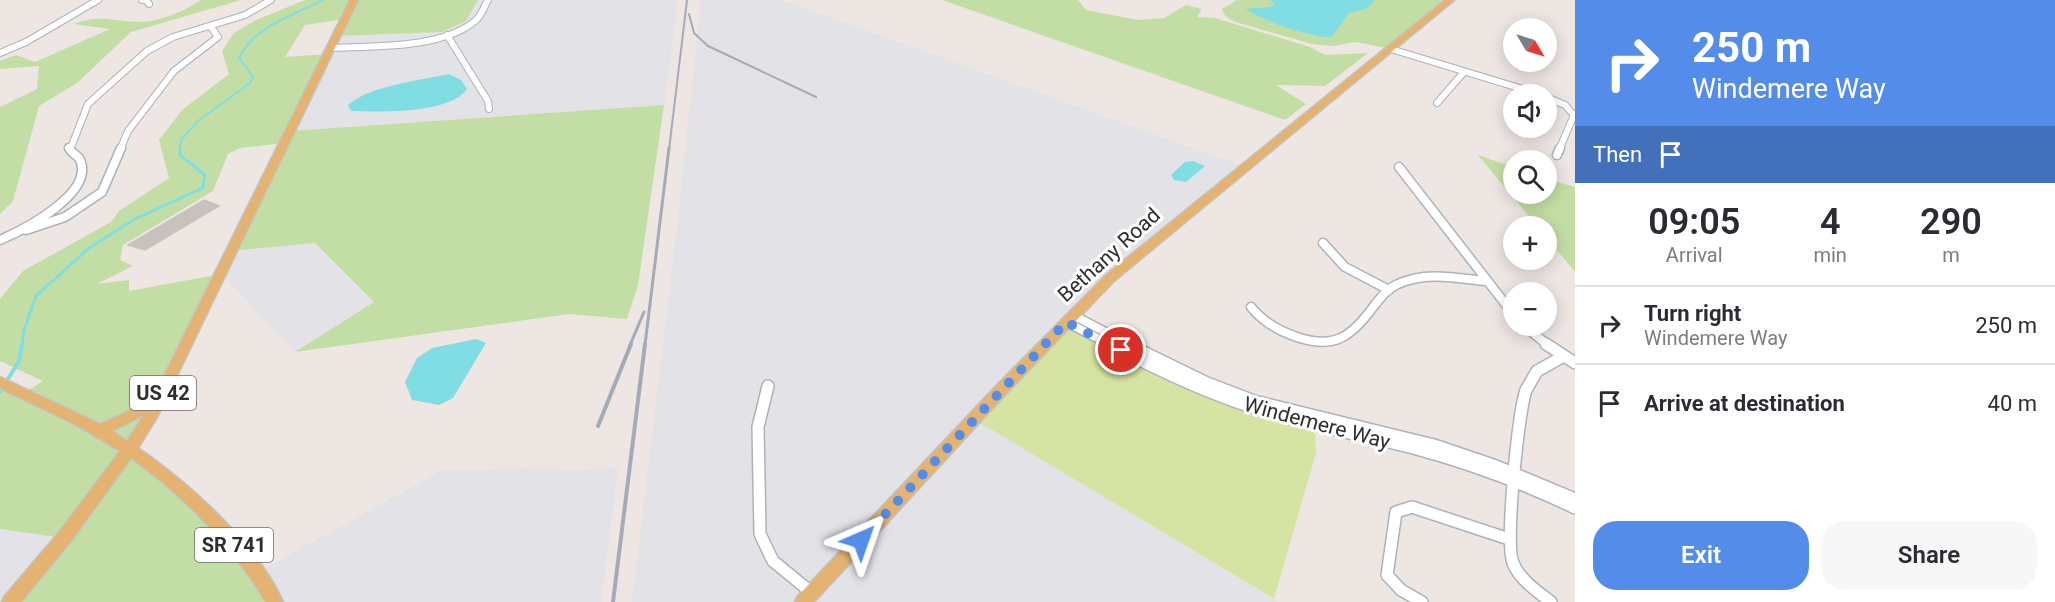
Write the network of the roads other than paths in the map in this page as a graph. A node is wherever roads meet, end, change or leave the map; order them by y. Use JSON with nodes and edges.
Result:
{"nodes":[{"id":1,"x":98,"y":0,"type":"edge"},
{"id":2,"x":142,"y":0,"type":"edge"},
{"id":3,"x":272,"y":0,"type":"edge"},
{"id":4,"x":354,"y":0,"type":"edge"},
{"id":5,"x":488,"y":0,"type":"edge"},
{"id":6,"x":1450,"y":0,"type":"edge"},
{"id":7,"x":149,"y":4,"type":"dead end"},
{"id":8,"x":211,"y":27,"type":"junction"},
{"id":9,"x":447,"y":35,"type":"junction"},
{"id":10,"x":332,"y":46,"type":"junction"},
{"id":11,"x":1391,"y":49,"type":"junction"},
{"id":12,"x":0,"y":53,"type":"edge"},
{"id":13,"x":1464,"y":72,"type":"junction"},
{"id":14,"x":1505,"y":84,"type":"edge"},
{"id":15,"x":1557,"y":102,"type":"edge"},
{"id":16,"x":1437,"y":103,"type":"dead end"},
{"id":17,"x":489,"y":110,"type":"dead end"},
{"id":18,"x":1557,"y":155,"type":"dead end"},
{"id":19,"x":1399,"y":167,"type":"dead end"},
{"id":20,"x":21,"y":232,"type":"junction"},
{"id":21,"x":0,"y":240,"type":"edge"},
{"id":22,"x":1323,"y":243,"type":"dead end"},
{"id":23,"x":1485,"y":281,"type":"junction"},
{"id":24,"x":1389,"y":290,"type":"junction"},
{"id":25,"x":1503,"y":302,"type":"edge"},
{"id":26,"x":1251,"y":307,"type":"dead end"},
{"id":27,"x":1069,"y":318,"type":"junction"},
{"id":28,"x":1537,"y":336,"type":"edge"},
{"id":29,"x":1564,"y":356,"type":"junction"},
{"id":30,"x":1575,"y":363,"type":"edge"},
{"id":31,"x":0,"y":382,"type":"edge"},
{"id":32,"x":167,"y":386,"type":"junction"},
{"id":33,"x":768,"y":386,"type":"dead end"},
{"id":34,"x":98,"y":430,"type":"junction"},
{"id":35,"x":130,"y":450,"type":"junction"},
{"id":36,"x":1517,"y":478,"type":"junction"},
{"id":37,"x":1575,"y":499,"type":"edge"},
{"id":38,"x":1575,"y":508,"type":"edge"},
{"id":39,"x":1509,"y":539,"type":"junction"},
{"id":40,"x":808,"y":597,"type":"edge"},
{"id":41,"x":9,"y":602,"type":"edge"},
{"id":42,"x":275,"y":602,"type":"edge"},
{"id":43,"x":1422,"y":602,"type":"edge"},
{"id":44,"x":1551,"y":602,"type":"edge"}],
"edges":[{"from":1,"to":12,"type":"street"},
{"from":2,"to":7,"type":"street"},
{"from":3,"to":8,"type":"street"},
{"from":4,"to":10,"type":"main road","number":"US 42"},
{"from":5,"to":9,"type":"street"},
{"from":6,"to":11,"type":"main road","name":"Bethany Road"},
{"from":8,"to":20,"type":"street"},
{"from":8,"to":20,"type":"street"},
{"from":9,"to":10,"type":"street"},
{"from":9,"to":17,"type":"street"},
{"from":10,"to":32,"type":"main road","number":"US 42"},
{"from":11,"to":13,"type":"street"},
{"from":11,"to":27,"type":"main road","name":"Bethany Road"},
{"from":13,"to":14,"type":"street"},
{"from":13,"to":16,"type":"street"},
{"from":15,"to":18,"type":"street"},
{"from":19,"to":23,"type":"street"},
{"from":20,"to":21,"type":"street"},
{"from":22,"to":24,"type":"street"},
{"from":23,"to":24,"type":"street"},
{"from":23,"to":25,"type":"street"},
{"from":24,"to":26,"type":"street"},
{"from":27,"to":36,"type":"street","name":"Windemere Way"},
{"from":27,"to":40,"type":"main road","name":"Bethany Road"},
{"from":28,"to":29,"type":"street"},
{"from":29,"to":30,"type":"street"},
{"from":29,"to":36,"type":"street"},
{"from":31,"to":34,"type":"main road","number":"SR 741"},
{"from":32,"to":34,"type":"main road"},
{"from":32,"to":35,"type":"main road","number":"US 42"},
{"from":33,"to":40,"type":"street"},
{"from":34,"to":35,"type":"main road","number":"SR 741"},
{"from":35,"to":41,"type":"main road","number":"US 42"},
{"from":35,"to":42,"type":"main road","number":"SR 741"},
{"from":36,"to":37,"type":"street","name":"Windemere Way"},
{"from":36,"to":38,"type":"street","name":"Windemere Way"},
{"from":36,"to":39,"type":"street"},
{"from":39,"to":43,"type":"street"},
{"from":39,"to":44,"type":"street"}]}
